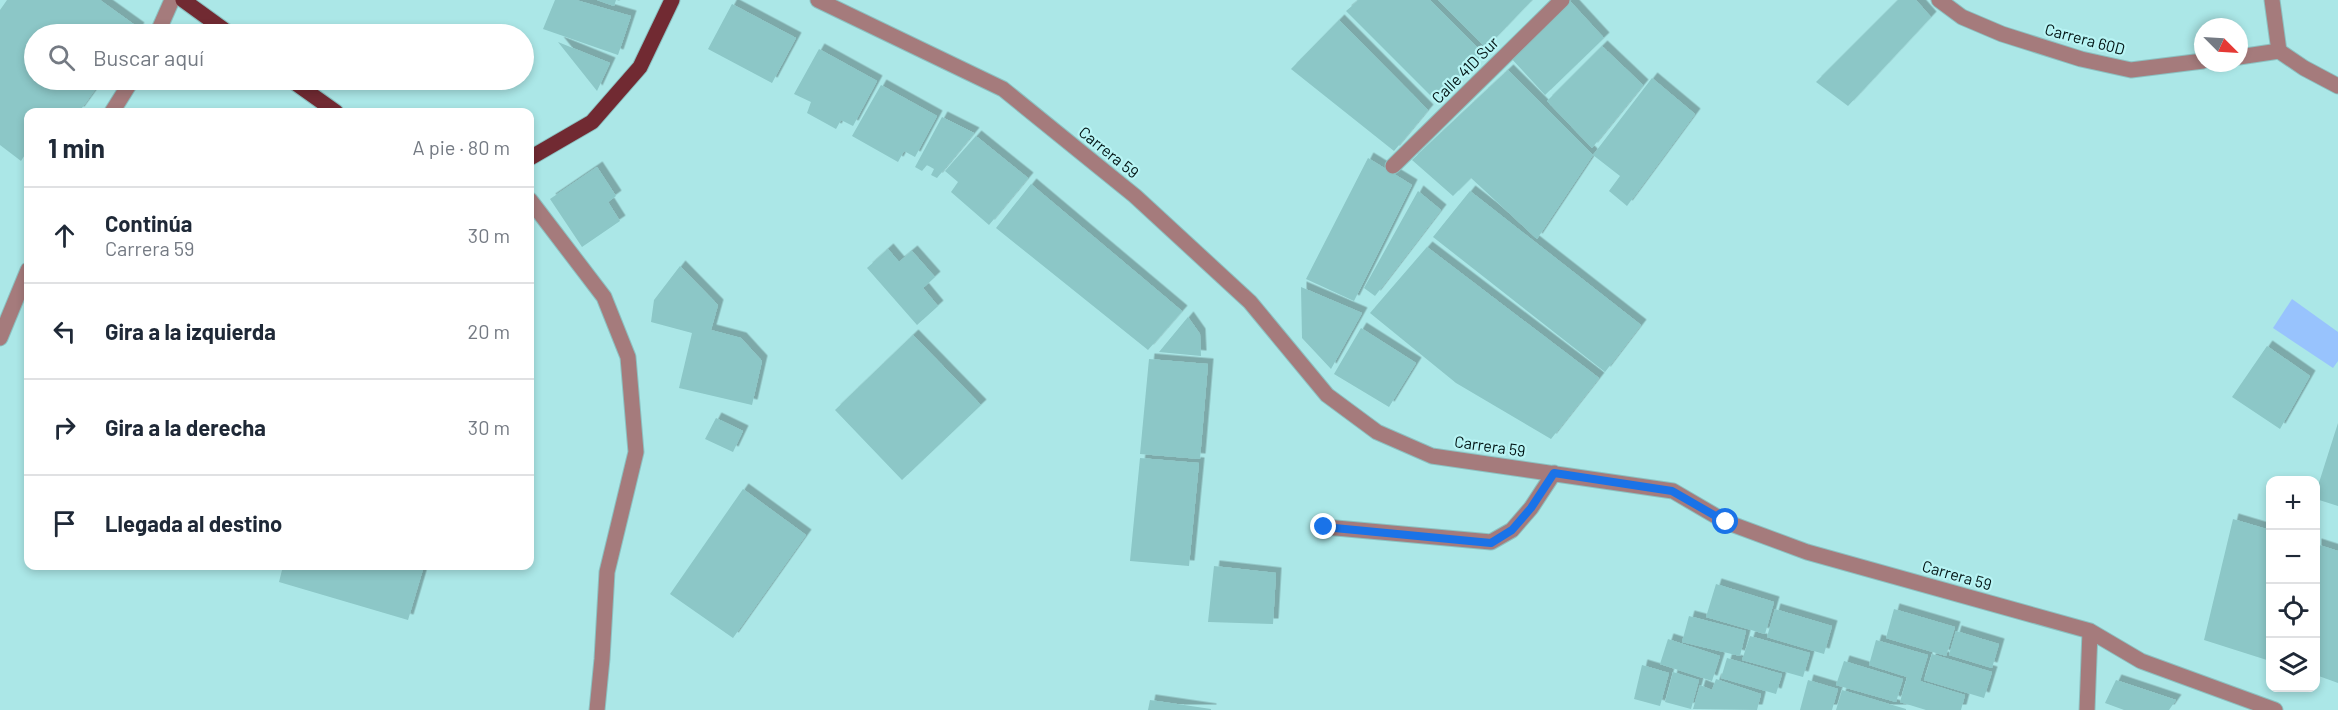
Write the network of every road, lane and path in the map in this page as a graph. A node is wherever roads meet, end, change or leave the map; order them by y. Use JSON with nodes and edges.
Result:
{"nodes":[{"id":1,"x":172,"y":0,"type":"edge"},
{"id":2,"x":183,"y":0,"type":"edge"},
{"id":3,"x":672,"y":0,"type":"edge"},
{"id":4,"x":818,"y":0,"type":"edge"},
{"id":5,"x":1562,"y":0,"type":"edge"},
{"id":6,"x":1939,"y":0,"type":"edge"},
{"id":7,"x":2272,"y":0,"type":"edge"},
{"id":8,"x":162,"y":24,"type":"edge"},
{"id":9,"x":216,"y":24,"type":"edge"},
{"id":10,"x":2279,"y":51,"type":"junction"},
{"id":11,"x":2248,"y":56,"type":"edge"},
{"id":12,"x":2194,"y":62,"type":"edge"},
{"id":13,"x":2338,"y":86,"type":"edge"},
{"id":14,"x":125,"y":90,"type":"edge"},
{"id":15,"x":305,"y":90,"type":"edge"},
{"id":16,"x":114,"y":108,"type":"edge"},
{"id":17,"x":330,"y":108,"type":"edge"},
{"id":18,"x":534,"y":156,"type":"edge"},
{"id":19,"x":1393,"y":166,"type":"dead end"},
{"id":20,"x":534,"y":205,"type":"edge"},
{"id":21,"x":24,"y":280,"type":"edge"},
{"id":22,"x":0,"y":338,"type":"edge"},
{"id":23,"x":1554,"y":473,"type":"junction"},
{"id":24,"x":1324,"y":527,"type":"dead end"},
{"id":25,"x":2091,"y":631,"type":"junction"},
{"id":26,"x":597,"y":710,"type":"edge"},
{"id":27,"x":2087,"y":710,"type":"edge"},
{"id":28,"x":2275,"y":710,"type":"edge"}],
"edges":[{"from":1,"to":8,"type":"street"},
{"from":2,"to":9,"type":"main road"},
{"from":3,"to":18,"type":"main road"},
{"from":4,"to":23,"type":"street","name":"Carrera 59"},
{"from":5,"to":19,"type":"street","name":"Calle 41D Sur"},
{"from":6,"to":12,"type":"street","name":"Carrera 60D"},
{"from":7,"to":10,"type":"street"},
{"from":10,"to":11,"type":"street"},
{"from":10,"to":13,"type":"street"},
{"from":14,"to":16,"type":"street"},
{"from":15,"to":17,"type":"main road"},
{"from":20,"to":26,"type":"street"},
{"from":21,"to":22,"type":"street"},
{"from":23,"to":24,"type":"street"},
{"from":23,"to":25,"type":"street","name":"Carrera 59"},
{"from":25,"to":27,"type":"street"},
{"from":25,"to":28,"type":"street","name":"Carrera 59"}]}
